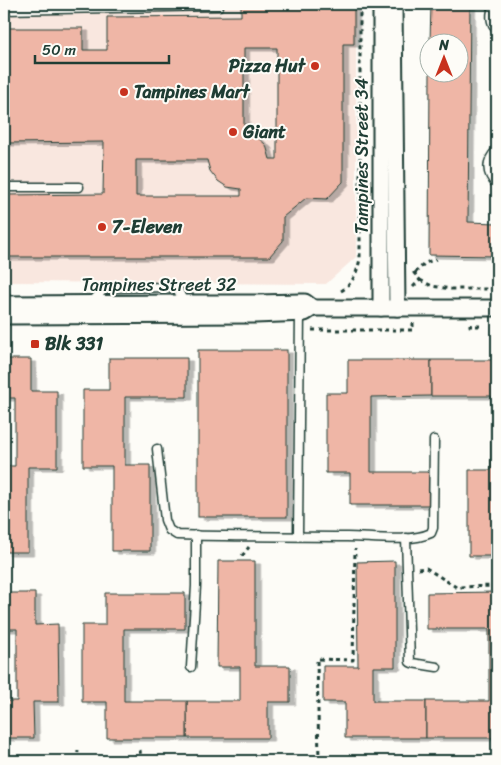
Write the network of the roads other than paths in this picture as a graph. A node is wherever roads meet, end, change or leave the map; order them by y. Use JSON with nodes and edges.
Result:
{"nodes":[{"id":1,"x":381,"y":4,"type":"edge"},
{"id":2,"x":394,"y":4,"type":"edge"},
{"id":3,"x":495,"y":4,"type":"edge"},
{"id":4,"x":220,"y":6,"type":"dead end"},
{"id":5,"x":4,"y":10,"type":"edge"},
{"id":6,"x":497,"y":31,"type":"edge"},
{"id":7,"x":387,"y":71,"type":"junction"},
{"id":8,"x":497,"y":150,"type":"edge"},
{"id":9,"x":497,"y":185,"type":"edge"},
{"id":10,"x":4,"y":187,"type":"edge"},
{"id":11,"x":79,"y":187,"type":"dead end"},
{"id":12,"x":4,"y":304,"type":"edge"},
{"id":13,"x":304,"y":307,"type":"junction"},
{"id":14,"x":381,"y":308,"type":"junction"},
{"id":15,"x":397,"y":308,"type":"junction"},
{"id":16,"x":497,"y":308,"type":"edge"},
{"id":17,"x":4,"y":316,"type":"edge"},
{"id":18,"x":434,"y":440,"type":"dead end"},
{"id":19,"x":157,"y":448,"type":"dead end"},
{"id":20,"x":196,"y":536,"type":"junction"},
{"id":21,"x":298,"y":536,"type":"junction"},
{"id":22,"x":406,"y":538,"type":"junction"},
{"id":23,"x":191,"y":667,"type":"dead end"},
{"id":24,"x":438,"y":667,"type":"dead end"}],
"edges":[{"from":1,"to":7,"type":"street","name":"Tampines Street 34"},
{"from":2,"to":7,"type":"street","name":"Tampines Street 34"},
{"from":3,"to":6,"type":"lane"},
{"from":4,"to":5,"type":"lane"},
{"from":7,"to":14,"type":"street","name":"Tampines Street 34"},
{"from":7,"to":15,"type":"street","name":"Tampines Street 34"},
{"from":8,"to":9,"type":"lane"},
{"from":10,"to":11,"type":"lane"},
{"from":12,"to":13,"type":"street","name":"Tampines Street 32"},
{"from":13,"to":14,"type":"street","name":"Tampines Street 32"},
{"from":13,"to":17,"type":"street","name":"Tampines Street 32"},
{"from":13,"to":21,"type":"lane"},
{"from":14,"to":15,"type":"street","name":"Tampines Street 32"},
{"from":15,"to":16,"type":"street","name":"Tampines Street 32"},
{"from":18,"to":22,"type":"lane"},
{"from":19,"to":20,"type":"lane"},
{"from":20,"to":21,"type":"lane"},
{"from":20,"to":23,"type":"lane"},
{"from":21,"to":22,"type":"lane"},
{"from":22,"to":24,"type":"lane"}]}
